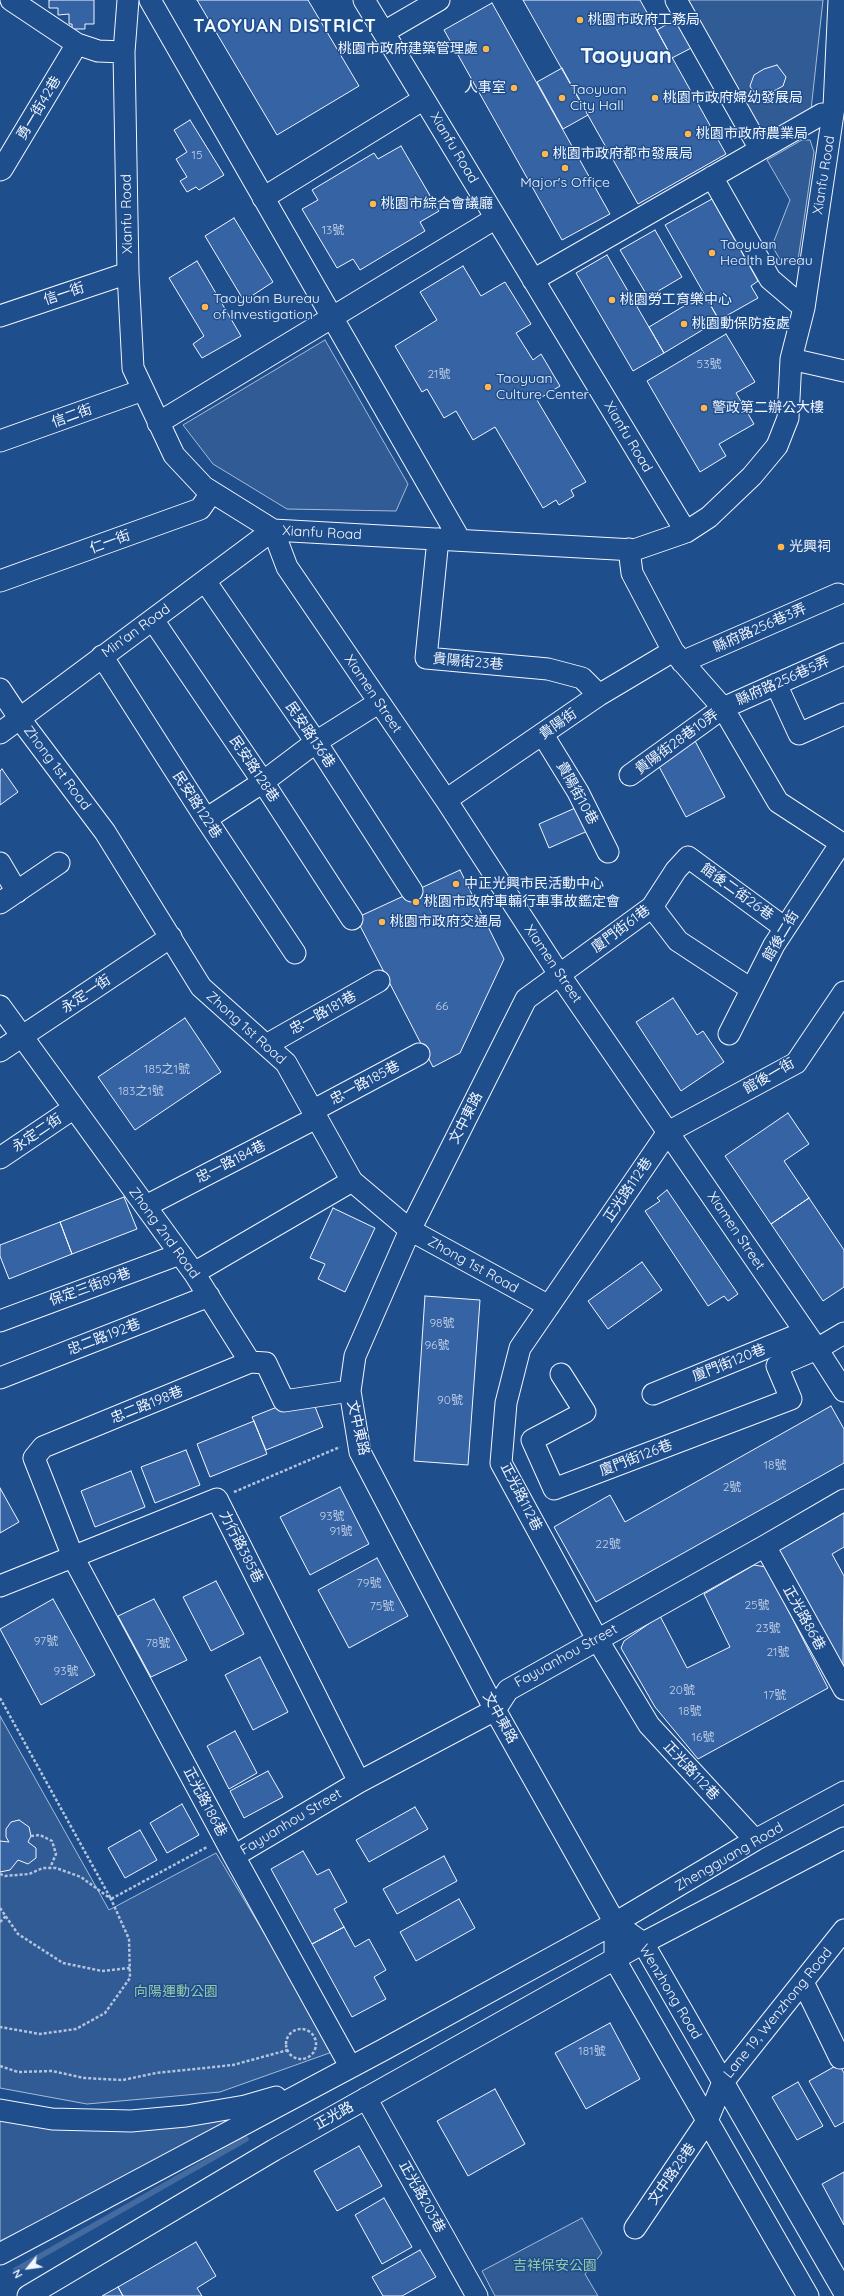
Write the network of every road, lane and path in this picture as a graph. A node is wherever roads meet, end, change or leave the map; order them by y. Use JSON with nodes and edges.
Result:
{"nodes":[{"id":1,"x":11,"y":0,"type":"edge"},
{"id":2,"x":128,"y":0,"type":"edge"},
{"id":3,"x":150,"y":0,"type":"edge"},
{"id":4,"x":364,"y":0,"type":"edge"},
{"id":5,"x":440,"y":0,"type":"edge"},
{"id":6,"x":676,"y":0,"type":"edge"},
{"id":7,"x":839,"y":0,"type":"edge"},
{"id":8,"x":384,"y":32,"type":"junction"},
{"id":9,"x":77,"y":44,"type":"junction"},
{"id":10,"x":124,"y":52,"type":"junction"},
{"id":11,"x":424,"y":99,"type":"junction"},
{"id":12,"x":833,"y":114,"type":"junction"},
{"id":13,"x":760,"y":149,"type":"junction"},
{"id":14,"x":0,"y":170,"type":"edge"},
{"id":15,"x":712,"y":177,"type":"junction"},
{"id":16,"x":263,"y":198,"type":"junction"},
{"id":17,"x":496,"y":218,"type":"junction"},
{"id":18,"x":128,"y":273,"type":"junction"},
{"id":19,"x":533,"y":280,"type":"junction"},
{"id":20,"x":804,"y":308,"type":"junction"},
{"id":21,"x":0,"y":316,"type":"edge"},
{"id":22,"x":331,"y":316,"type":"junction"},
{"id":23,"x":791,"y":359,"type":"junction"},
{"id":24,"x":844,"y":370,"type":"edge"},
{"id":25,"x":143,"y":390,"type":"junction"},
{"id":26,"x":158,"y":423,"type":"junction"},
{"id":27,"x":0,"y":441,"type":"edge"},
{"id":28,"x":212,"y":492,"type":"junction"},
{"id":29,"x":273,"y":530,"type":"junction"},
{"id":30,"x":686,"y":532,"type":"junction"},
{"id":31,"x":438,"y":539,"type":"junction"},
{"id":32,"x":460,"y":540,"type":"junction"},
{"id":33,"x":629,"y":549,"type":"junction"},
{"id":34,"x":205,"y":581,"type":"junction"},
{"id":35,"x":0,"y":582,"type":"edge"},
{"id":36,"x":838,"y":594,"type":"dead end"},
{"id":37,"x":153,"y":620,"type":"junction"},
{"id":38,"x":844,"y":654,"type":"edge"},
{"id":39,"x":102,"y":656,"type":"junction"},
{"id":40,"x":678,"y":656,"type":"junction"},
{"id":41,"x":776,"y":684,"type":"junction"},
{"id":42,"x":0,"y":689,"type":"edge"},
{"id":43,"x":599,"y":695,"type":"junction"},
{"id":44,"x":378,"y":703,"type":"junction"},
{"id":45,"x":723,"y":708,"type":"junction"},
{"id":46,"x":844,"y":714,"type":"edge"},
{"id":47,"x":20,"y":719,"type":"junction"},
{"id":48,"x":0,"y":733,"type":"edge"},
{"id":49,"x":543,"y":735,"type":"junction"},
{"id":50,"x":316,"y":742,"type":"junction"},
{"id":51,"x":630,"y":775,"type":"dead end"},
{"id":52,"x":263,"y":782,"type":"junction"},
{"id":53,"x":446,"y":800,"type":"junction"},
{"id":54,"x":206,"y":819,"type":"junction"},
{"id":55,"x":843,"y":844,"type":"edge"},
{"id":56,"x":608,"y":852,"type":"dead end"},
{"id":57,"x":688,"y":856,"type":"joint"},
{"id":58,"x":0,"y":863,"type":"edge"},
{"id":59,"x":59,"y":863,"type":"dead end"},
{"id":60,"x":412,"y":891,"type":"dead end"},
{"id":61,"x":17,"y":892,"type":"junction"},
{"id":62,"x":0,"y":903,"type":"edge"},
{"id":63,"x":652,"y":908,"type":"junction"},
{"id":64,"x":352,"y":919,"type":"dead end"},
{"id":65,"x":785,"y":928,"type":"junction"},
{"id":66,"x":171,"y":937,"type":"junction"},
{"id":67,"x":295,"y":953,"type":"dead end"},
{"id":68,"x":560,"y":974,"type":"junction"},
{"id":69,"x":379,"y":981,"type":"dead end"},
{"id":70,"x":751,"y":989,"type":"junction"},
{"id":71,"x":844,"y":992,"type":"edge"},
{"id":72,"x":0,"y":1006,"type":"edge"},
{"id":73,"x":729,"y":1034,"type":"dead end"},
{"id":74,"x":22,"y":1036,"type":"junction"},
{"id":75,"x":268,"y":1044,"type":"junction"},
{"id":76,"x":0,"y":1051,"type":"edge"},
{"id":77,"x":419,"y":1054,"type":"dead end"},
{"id":78,"x":74,"y":1108,"type":"junction"},
{"id":79,"x":314,"y":1115,"type":"junction"},
{"id":80,"x":668,"y":1132,"type":"junction"},
{"id":81,"x":0,"y":1158,"type":"edge"},
{"id":82,"x":352,"y":1181,"type":"junction"},
{"id":83,"x":146,"y":1206,"type":"junction"},
{"id":84,"x":410,"y":1230,"type":"junction"},
{"id":85,"x":180,"y":1254,"type":"junction"},
{"id":86,"x":194,"y":1273,"type":"junction"},
{"id":87,"x":209,"y":1296,"type":"junction"},
{"id":88,"x":549,"y":1306,"type":"junction"},
{"id":89,"x":0,"y":1321,"type":"edge"},
{"id":90,"x":805,"y":1332,"type":"junction"},
{"id":91,"x":844,"y":1333,"type":"edge"},
{"id":92,"x":817,"y":1349,"type":"junction"},
{"id":93,"x":250,"y":1362,"type":"junction"},
{"id":94,"x":561,"y":1374,"type":"dead end"},
{"id":95,"x":0,"y":1378,"type":"edge"},
{"id":96,"x":350,"y":1391,"type":"junction"},
{"id":97,"x":844,"y":1392,"type":"edge"},
{"id":98,"x":653,"y":1394,"type":"dead end"},
{"id":99,"x":342,"y":1446,"type":"dead end"},
{"id":100,"x":43,"y":1448,"type":"joint"},
{"id":101,"x":217,"y":1499,"type":"junction"},
{"id":102,"x":844,"y":1500,"type":"edge"},
{"id":103,"x":765,"y":1546,"type":"junction"},
{"id":104,"x":73,"y":1557,"type":"junction"},
{"id":105,"x":0,"y":1586,"type":"edge"},
{"id":106,"x":597,"y":1639,"type":"junction"},
{"id":107,"x":844,"y":1689,"type":"edge"},
{"id":108,"x":0,"y":1698,"type":"edge"},
{"id":109,"x":495,"y":1710,"type":"junction"},
{"id":110,"x":360,"y":1782,"type":"junction"},
{"id":111,"x":844,"y":1792,"type":"edge"},
{"id":112,"x":31,"y":1836,"type":"dead end"},
{"id":113,"x":225,"y":1837,"type":"junction"},
{"id":114,"x":844,"y":1838,"type":"edge"},
{"id":115,"x":755,"y":1840,"type":"junction"},
{"id":116,"x":234,"y":1856,"type":"junction"},
{"id":117,"x":50,"y":1868,"type":"junction"},
{"id":118,"x":0,"y":1874,"type":"edge"},
{"id":119,"x":111,"y":1899,"type":"junction"},
{"id":120,"x":0,"y":1908,"type":"edge"},
{"id":121,"x":6,"y":1916,"type":"junction"},
{"id":122,"x":0,"y":1922,"type":"edge"},
{"id":123,"x":614,"y":1923,"type":"junction"},
{"id":124,"x":844,"y":1930,"type":"edge"},
{"id":125,"x":643,"y":1943,"type":"junction"},
{"id":126,"x":615,"y":1960,"type":"junction"},
{"id":127,"x":130,"y":1968,"type":"junction"},
{"id":128,"x":803,"y":1982,"type":"junction"},
{"id":129,"x":0,"y":2027,"type":"edge"},
{"id":130,"x":288,"y":2050,"type":"junction"},
{"id":131,"x":840,"y":2058,"type":"dead end"},
{"id":132,"x":0,"y":2066,"type":"edge"},
{"id":133,"x":350,"y":2066,"type":"junction"},
{"id":134,"x":723,"y":2082,"type":"junction"},
{"id":135,"x":313,"y":2086,"type":"junction"},
{"id":136,"x":366,"y":2098,"type":"junction"},
{"id":137,"x":0,"y":2110,"type":"edge"},
{"id":138,"x":707,"y":2120,"type":"junction"},
{"id":139,"x":635,"y":2228,"type":"dead end"},
{"id":140,"x":0,"y":2254,"type":"edge"},
{"id":141,"x":844,"y":2292,"type":"edge"},
{"id":142,"x":471,"y":2294,"type":"edge"},
{"id":143,"x":28,"y":2296,"type":"edge"},
{"id":144,"x":808,"y":2296,"type":"edge"}],
"edges":[{"from":1,"to":9,"type":"street"},
{"from":2,"to":10,"type":"street","name":"Xianfu Road"},
{"from":3,"to":16,"type":"street"},
{"from":4,"to":8,"type":"street","name":"Xianfu Road"},
{"from":5,"to":8,"type":"street"},
{"from":6,"to":13,"type":"street"},
{"from":7,"to":12,"type":"street","name":"Xianfu Road"},
{"from":8,"to":11,"type":"street","name":"Xianfu Road"},
{"from":9,"to":10,"type":"street"},
{"from":9,"to":14,"type":"street","name":"勇一街42巷"},
{"from":10,"to":18,"type":"street","name":"Xianfu Road"},
{"from":11,"to":16,"type":"street","name":"Xianfu Road"},
{"from":11,"to":17,"type":"street","name":"Xianfu Road"},
{"from":12,"to":13,"type":"street","name":"Xianfu Road"},
{"from":12,"to":20,"type":"street","name":"Xianfu Road"},
{"from":13,"to":15,"type":"street","name":"Xianfu Road"},
{"from":15,"to":19,"type":"street","name":"Xianfu Road"},
{"from":15,"to":20,"type":"street"},
{"from":16,"to":22,"type":"street"},
{"from":17,"to":19,"type":"street","name":"Xianfu Road"},
{"from":17,"to":22,"type":"street"},
{"from":18,"to":21,"type":"street","name":"信一街"},
{"from":18,"to":25,"type":"street","name":"Xianfu Road"},
{"from":19,"to":30,"type":"street","name":"Xianfu Road"},
{"from":20,"to":23,"type":"street","name":"Xianfu Road"},
{"from":22,"to":26,"type":"street"},
{"from":22,"to":32,"type":"street"},
{"from":23,"to":24,"type":"street"},
{"from":23,"to":30,"type":"street","name":"Xianfu Road"},
{"from":25,"to":26,"type":"street","name":"Xianfu Road"},
{"from":25,"to":27,"type":"street","name":"信二街"},
{"from":26,"to":28,"type":"street","name":"Xianfu Road"},
{"from":28,"to":29,"type":"street","name":"Xianfu Road"},
{"from":28,"to":35,"type":"street","name":"仁一街"},
{"from":29,"to":31,"type":"street","name":"Xianfu Road"},
{"from":29,"to":34,"type":"street","name":"Min'an Road"},
{"from":29,"to":44,"type":"street","name":"Xiamen Street"},
{"from":30,"to":33,"type":"street","name":"Xianfu Road"},
{"from":31,"to":32,"type":"street","name":"Xianfu Road"},
{"from":31,"to":43,"type":"street","name":"貴陽街23巷"},
{"from":32,"to":33,"type":"street","name":"Xianfu Road"},
{"from":33,"to":40,"type":"street"},
{"from":34,"to":37,"type":"street","name":"Min'an Road"},
{"from":34,"to":50,"type":"street","name":"民安路136巷"},
{"from":36,"to":40,"type":"street","name":"縣府路256巷3弄"},
{"from":37,"to":39,"type":"street","name":"Min'an Road"},
{"from":37,"to":52,"type":"street","name":"民安路128巷"},
{"from":38,"to":41,"type":"street","name":"縣府路256巷5弄"},
{"from":39,"to":47,"type":"street","name":"Min'an Road"},
{"from":39,"to":54,"type":"street","name":"民安路122巷"},
{"from":40,"to":43,"type":"street","name":"貴陽街"},
{"from":40,"to":45,"type":"street"},
{"from":41,"to":45,"type":"street","name":"縣府路256巷5弄"},
{"from":41,"to":46,"type":"street"},
{"from":42,"to":47,"type":"street","name":"Zhong 1st Road"},
{"from":43,"to":49,"type":"street","name":"貴陽街"},
{"from":44,"to":50,"type":"street"},
{"from":44,"to":53,"type":"street","name":"Xiamen Street"},
{"from":45,"to":51,"type":"street","name":"貴陽街28巷10弄"},
{"from":45,"to":55,"type":"street"},
{"from":47,"to":48,"type":"street","name":"Min'an Road"},
{"from":47,"to":66,"type":"street","name":"Zhong 1st Road"},
{"from":49,"to":53,"type":"street","name":"貴陽街"},
{"from":49,"to":56,"type":"street","name":"貴陽街10巷"},
{"from":50,"to":52,"type":"street"},
{"from":50,"to":60,"type":"street","name":"民安路136巷"},
{"from":52,"to":54,"type":"street"},
{"from":52,"to":64,"type":"street","name":"民安路128巷"},
{"from":53,"to":68,"type":"street","name":"Xiamen Street"},
{"from":54,"to":67,"type":"street","name":"民安路122巷"},
{"from":55,"to":65,"type":"street","name":"館後二街"},
{"from":57,"to":63,"type":"street","name":"廈門街61巷"},
{"from":57,"to":65,"type":"street","name":"館後二街26巷"},
{"from":58,"to":61,"type":"street"},
{"from":59,"to":61,"type":"street"},
{"from":61,"to":62,"type":"street"},
{"from":63,"to":68,"type":"street","name":"廈門街61巷"},
{"from":63,"to":70,"type":"street"},
{"from":65,"to":70,"type":"street","name":"館後二街"},
{"from":66,"to":74,"type":"street","name":"永定一街"},
{"from":66,"to":75,"type":"street","name":"Zhong 1st Road"},
{"from":68,"to":80,"type":"street","name":"Xiamen Street"},
{"from":68,"to":84,"type":"street","name":"文中東路"},
{"from":69,"to":75,"type":"street","name":"忠一路181巷"},
{"from":70,"to":73,"type":"street","name":"館後二街"},
{"from":71,"to":80,"type":"street","name":"館後一街"},
{"from":72,"to":74,"type":"street","name":"Zhong 2nd Road"},
{"from":74,"to":76,"type":"street","name":"永定一街"},
{"from":74,"to":78,"type":"street","name":"Zhong 2nd Road"},
{"from":75,"to":79,"type":"street","name":"Zhong 1st Road"},
{"from":77,"to":79,"type":"street","name":"忠一路185巷"},
{"from":78,"to":81,"type":"street","name":"永定二街"},
{"from":78,"to":83,"type":"street","name":"Zhong 2nd Road"},
{"from":79,"to":82,"type":"street","name":"Zhong 1st Road"},
{"from":79,"to":83,"type":"street","name":"忠一路184巷"},
{"from":80,"to":88,"type":"street","name":"正光路112巷"},
{"from":80,"to":90,"type":"street","name":"Xiamen Street"},
{"from":82,"to":84,"type":"street","name":"Zhong 1st Road"},
{"from":82,"to":86,"type":"street"},
{"from":83,"to":85,"type":"street","name":"Zhong 2nd Road"},
{"from":84,"to":88,"type":"street","name":"Zhong 1st Road"},
{"from":84,"to":96,"type":"street","name":"文中東路"},
{"from":85,"to":86,"type":"street","name":"Zhong 2nd Road"},
{"from":85,"to":89,"type":"street","name":"保定三街89巷"},
{"from":86,"to":87,"type":"street","name":"Zhong 2nd Road"},
{"from":87,"to":93,"type":"street","name":"Zhong 2nd Road"},
{"from":87,"to":95,"type":"street","name":"忠二路192巷"},
{"from":88,"to":106,"type":"street","name":"正光路112巷"},
{"from":90,"to":92,"type":"street","name":"Xiamen Street"},
{"from":90,"to":98,"type":"street","name":"廈門街120巷"},
{"from":91,"to":92,"type":"street"},
{"from":92,"to":94,"type":"street","name":"廈門街126巷"},
{"from":92,"to":97,"type":"street","name":"Xiamen Street"},
{"from":93,"to":96,"type":"street"},
{"from":93,"to":100,"type":"street","name":"忠二路198巷"},
{"from":96,"to":109,"type":"street","name":"文中東路"},
{"from":99,"to":101,"type":"path"},
{"from":100,"to":104,"type":"street","name":"正光路186巷"},
{"from":101,"to":104,"type":"street","name":"力行路385巷"},
{"from":101,"to":110,"type":"street","name":"力行路385巷"},
{"from":102,"to":103,"type":"street","name":"Fayuanhou Street"},
{"from":103,"to":106,"type":"street","name":"Fayuanhou Street"},
{"from":103,"to":107,"type":"street","name":"正光路86巷"},
{"from":104,"to":105,"type":"street","name":"力行路385巷"},
{"from":104,"to":113,"type":"street","name":"正光路186巷"},
{"from":106,"to":109,"type":"street","name":"Fayuanhou Street"},
{"from":106,"to":115,"type":"street","name":"正光路112巷"},
{"from":108,"to":119,"type":"path"},
{"from":109,"to":110,"type":"street","name":"Fayuanhou Street"},
{"from":109,"to":123,"type":"street","name":"文中東路"},
{"from":110,"to":116,"type":"street","name":"Fayuanhou Street"},
{"from":111,"to":115,"type":"street","name":"Zhengguang Road"},
{"from":112,"to":117,"type":"path"},
{"from":113,"to":116,"type":"street","name":"正光路186巷"},
{"from":113,"to":119,"type":"path"},
{"from":114,"to":125,"type":"street"},
{"from":115,"to":123,"type":"street","name":"Zhengguang Road"},
{"from":116,"to":133,"type":"street","name":"正光路186巷"},
{"from":117,"to":118,"type":"path"},
{"from":117,"to":119,"type":"path"},
{"from":119,"to":127,"type":"path"},
{"from":120,"to":121,"type":"path"},
{"from":121,"to":122,"type":"path"},
{"from":121,"to":127,"type":"path"},
{"from":123,"to":125,"type":"street","name":"Wenzhong Road"},
{"from":123,"to":126,"type":"street","name":"Wenzhong Road"},
{"from":123,"to":133,"type":"street"},
{"from":124,"to":128,"type":"street","name":"Lane 19, Wenzhong Road"},
{"from":125,"to":126,"type":"street","name":"正光路"},
{"from":125,"to":134,"type":"street","name":"Wenzhong Road"},
{"from":126,"to":136,"type":"street","name":"正光路"},
{"from":126,"to":138,"type":"street","name":"Wenzhong Road"},
{"from":127,"to":129,"type":"path"},
{"from":128,"to":131,"type":"street"},
{"from":128,"to":134,"type":"street","name":"Lane 19, Wenzhong Road"},
{"from":130,"to":130,"type":"path"},
{"from":130,"to":132,"type":"path"},
{"from":133,"to":135,"type":"street"},
{"from":134,"to":138,"type":"street","name":"Lane 19, Wenzhong Road"},
{"from":134,"to":141,"type":"street","name":"Wenzhong Road"},
{"from":135,"to":137,"type":"street"},
{"from":135,"to":140,"type":"street"},
{"from":136,"to":142,"type":"street","name":"正光路203巷"},
{"from":136,"to":143,"type":"street","name":"正光路"},
{"from":138,"to":139,"type":"street","name":"文中路28巷"},
{"from":138,"to":144,"type":"street","name":"Wenzhong Road"}]}
